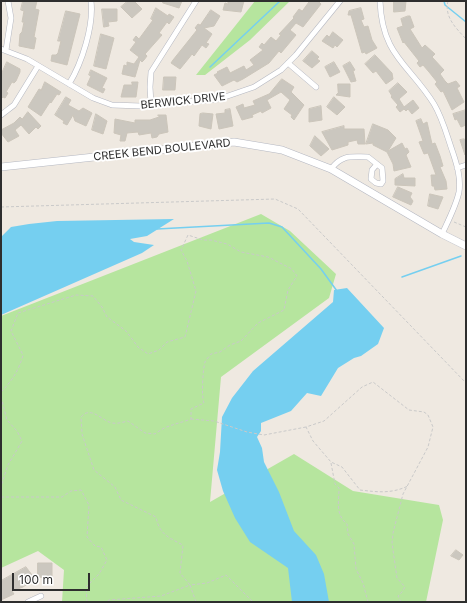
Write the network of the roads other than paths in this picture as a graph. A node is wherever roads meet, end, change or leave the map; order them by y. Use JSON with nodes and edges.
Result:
{"nodes":[{"id":1,"x":8,"y":1,"type":"edge"},
{"id":2,"x":91,"y":1,"type":"edge"},
{"id":3,"x":196,"y":1,"type":"edge"},
{"id":4,"x":340,"y":1,"type":"edge"},
{"id":5,"x":380,"y":1,"type":"edge"},
{"id":6,"x":3,"y":50,"type":"edge"},
{"id":7,"x":288,"y":63,"type":"junction"},
{"id":8,"x":38,"y":66,"type":"junction"},
{"id":9,"x":69,"y":84,"type":"junction"},
{"id":10,"x":316,"y":87,"type":"dead end"},
{"id":11,"x":151,"y":104,"type":"junction"},
{"id":12,"x":1,"y":115,"type":"edge"},
{"id":13,"x":377,"y":164,"type":"dead end"},
{"id":14,"x":466,"y":165,"type":"edge"},
{"id":15,"x":1,"y":167,"type":"edge"},
{"id":16,"x":457,"y":168,"type":"junction"},
{"id":17,"x":330,"y":169,"type":"junction"},
{"id":18,"x":442,"y":234,"type":"junction"},
{"id":19,"x":466,"y":246,"type":"edge"},
{"id":20,"x":41,"y":596,"type":"dead end"},
{"id":21,"x":28,"y":602,"type":"edge"}],
"edges":[{"from":1,"to":6,"type":"street"},
{"from":2,"to":9,"type":"street"},
{"from":3,"to":11,"type":"street"},
{"from":4,"to":7,"type":"street","name":"BERWICK DRIVE"},
{"from":5,"to":16,"type":"street"},
{"from":6,"to":8,"type":"street","name":"BERWICK DRIVE"},
{"from":7,"to":10,"type":"street"},
{"from":7,"to":11,"type":"street","name":"BERWICK DRIVE"},
{"from":8,"to":9,"type":"street","name":"BERWICK DRIVE"},
{"from":8,"to":12,"type":"street"},
{"from":9,"to":11,"type":"street","name":"BERWICK DRIVE"},
{"from":13,"to":17,"type":"street"},
{"from":14,"to":16,"type":"street"},
{"from":15,"to":17,"type":"street","name":"CREEK BEND BOULEVARD"},
{"from":16,"to":18,"type":"street"},
{"from":17,"to":18,"type":"street","name":"CREEK BEND BOULEVARD"},
{"from":18,"to":19,"type":"street","name":"CREEK BEND BOULEVARD"},
{"from":20,"to":21,"type":"street"}]}
